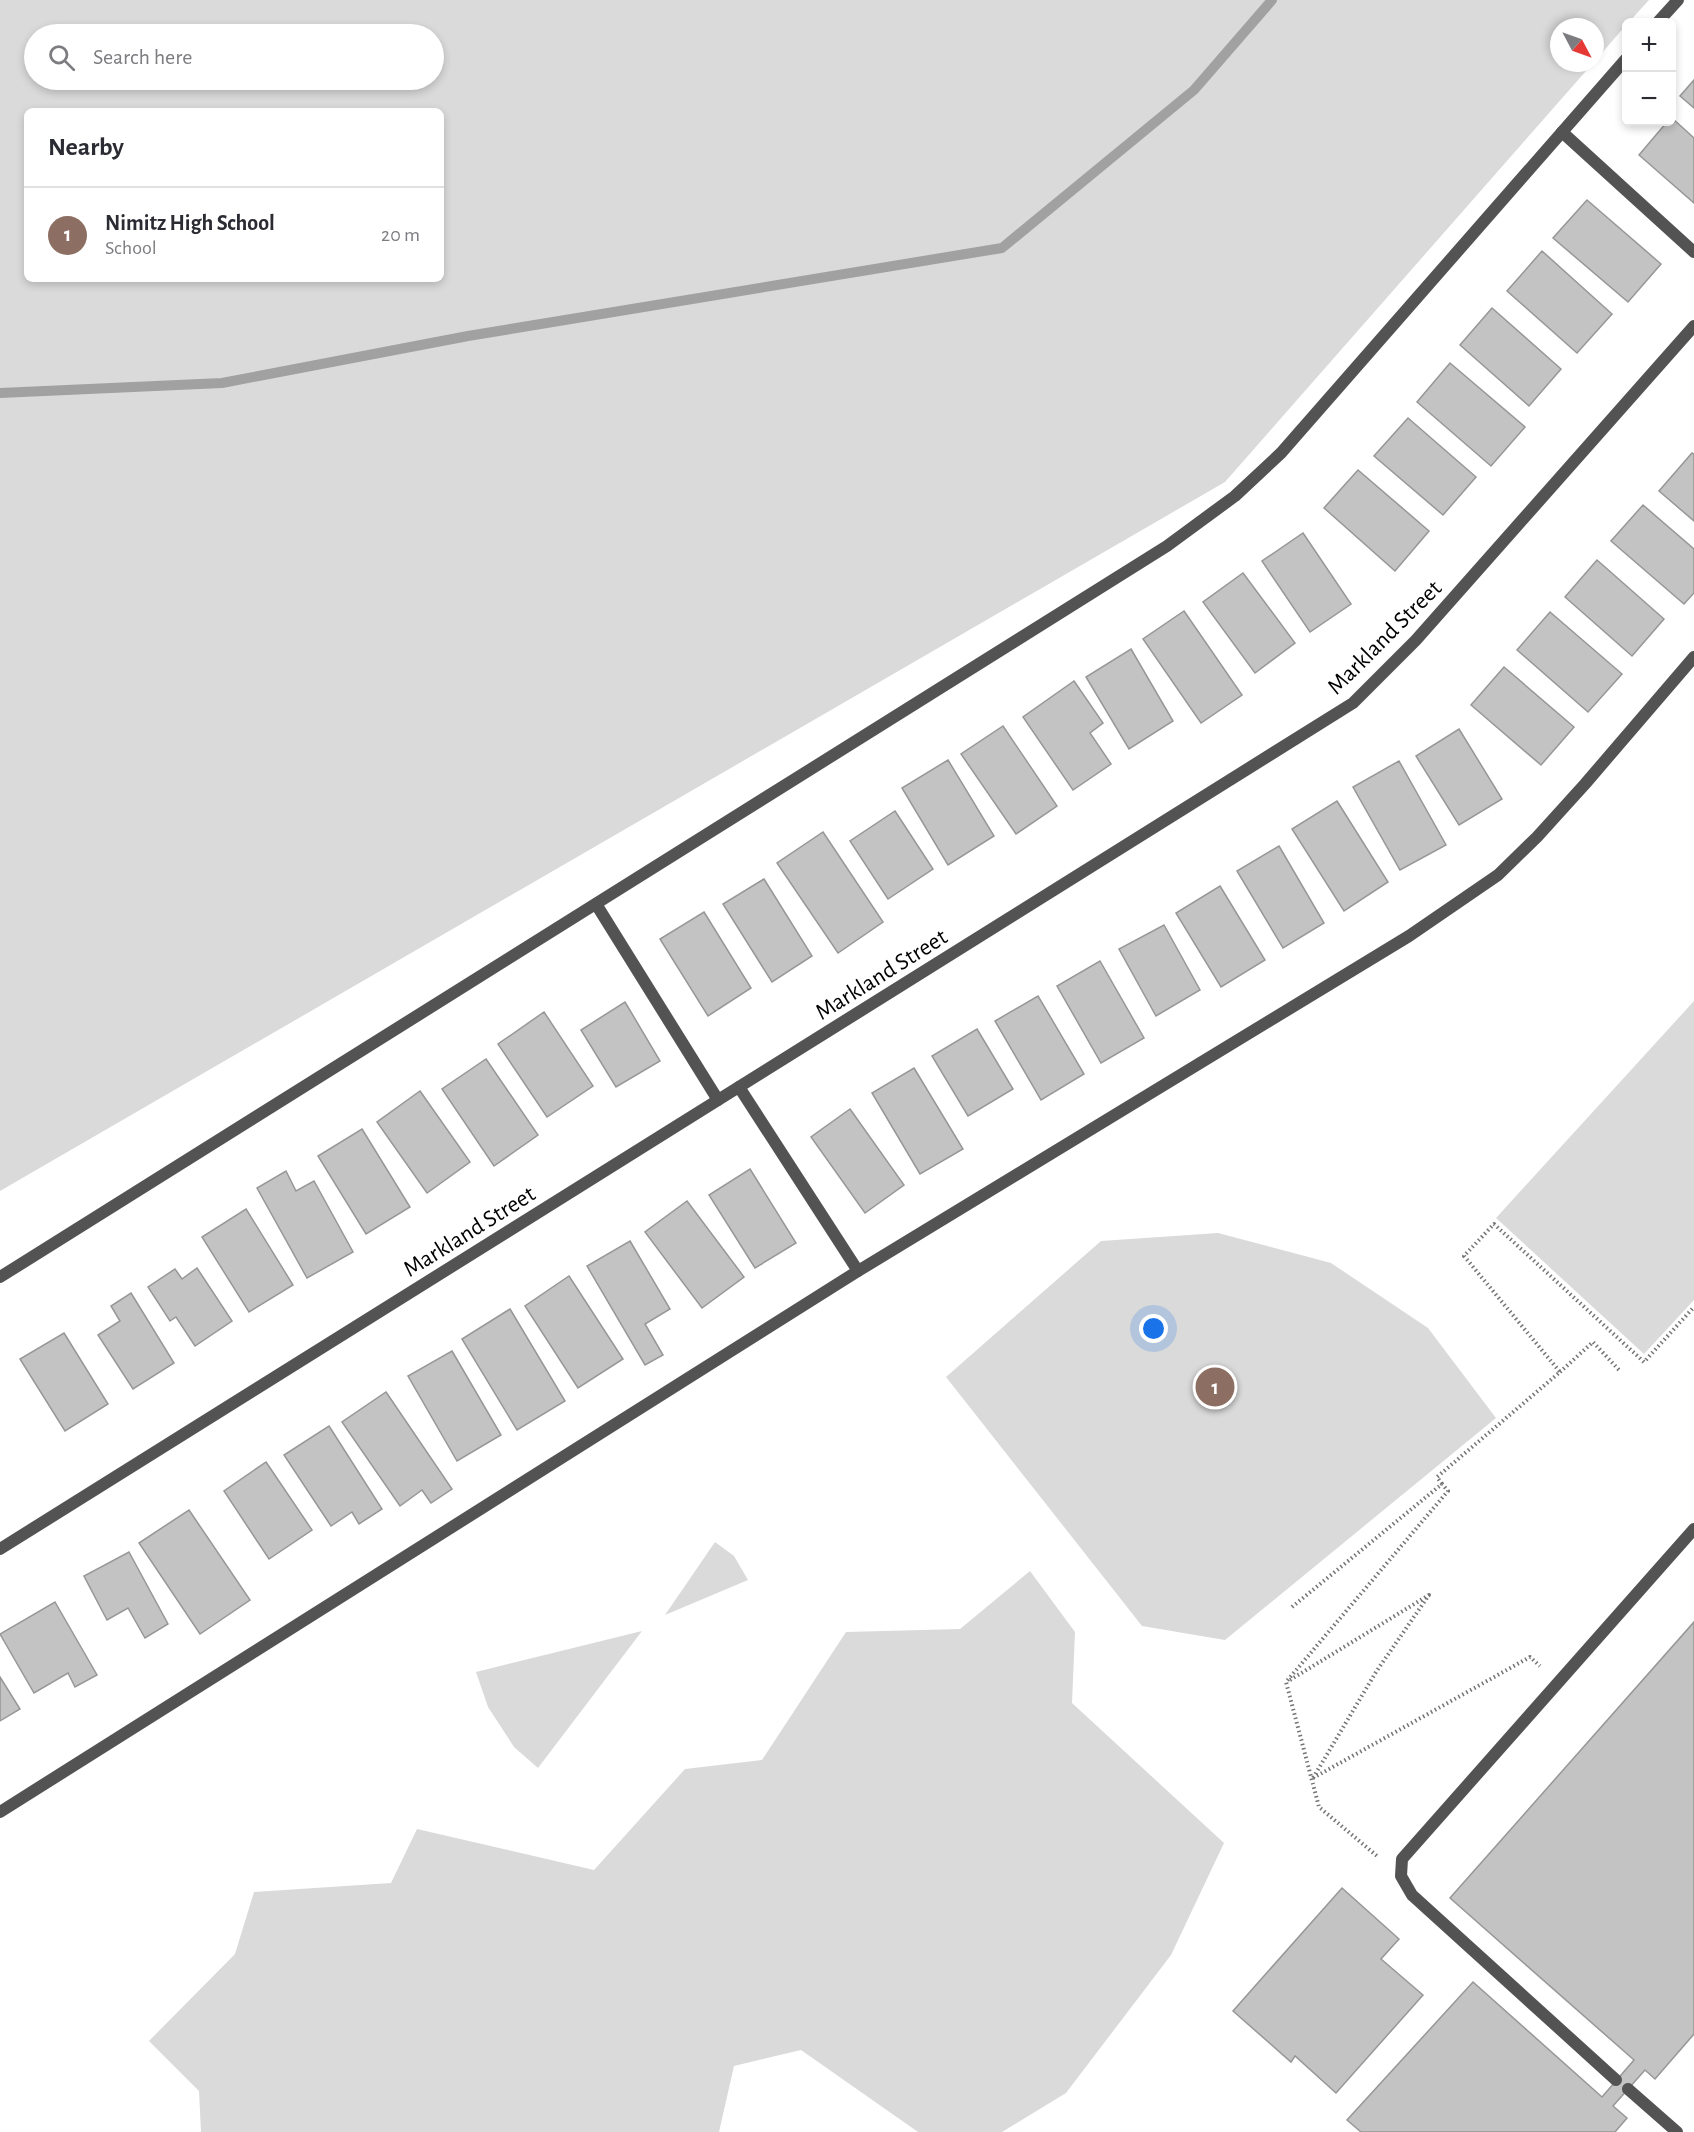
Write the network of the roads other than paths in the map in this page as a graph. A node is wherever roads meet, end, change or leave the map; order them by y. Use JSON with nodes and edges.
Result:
{"nodes":[{"id":1,"x":1678,"y":0,"type":"edge"},
{"id":2,"x":1662,"y":18,"type":"edge"},
{"id":3,"x":1622,"y":64,"type":"edge"},
{"id":4,"x":1562,"y":132,"type":"junction"},
{"id":5,"x":1694,"y":252,"type":"edge"},
{"id":6,"x":1694,"y":326,"type":"edge"},
{"id":7,"x":1694,"y":657,"type":"edge"},
{"id":8,"x":596,"y":904,"type":"junction"},
{"id":9,"x":739,"y":1087,"type":"junction"},
{"id":10,"x":718,"y":1100,"type":"junction"},
{"id":11,"x":858,"y":1271,"type":"junction"},
{"id":12,"x":0,"y":1277,"type":"edge"},
{"id":13,"x":1694,"y":1529,"type":"edge"},
{"id":14,"x":0,"y":1549,"type":"edge"},
{"id":15,"x":0,"y":1812,"type":"edge"},
{"id":16,"x":1617,"y":2080,"type":"dead end"},
{"id":17,"x":1628,"y":2089,"type":"dead end"},
{"id":18,"x":1677,"y":2132,"type":"edge"}],
"edges":[{"from":1,"to":2,"type":"street"},
{"from":3,"to":4,"type":"street"},
{"from":4,"to":5,"type":"street"},
{"from":4,"to":8,"type":"street"},
{"from":6,"to":9,"type":"street","name":"Markland Street"},
{"from":7,"to":11,"type":"street"},
{"from":8,"to":10,"type":"street"},
{"from":8,"to":12,"type":"street"},
{"from":9,"to":10,"type":"street","name":"Markland Street"},
{"from":9,"to":11,"type":"street"},
{"from":10,"to":14,"type":"street","name":"Markland Street"},
{"from":11,"to":15,"type":"street"},
{"from":13,"to":16,"type":"street"},
{"from":17,"to":18,"type":"street"}]}
